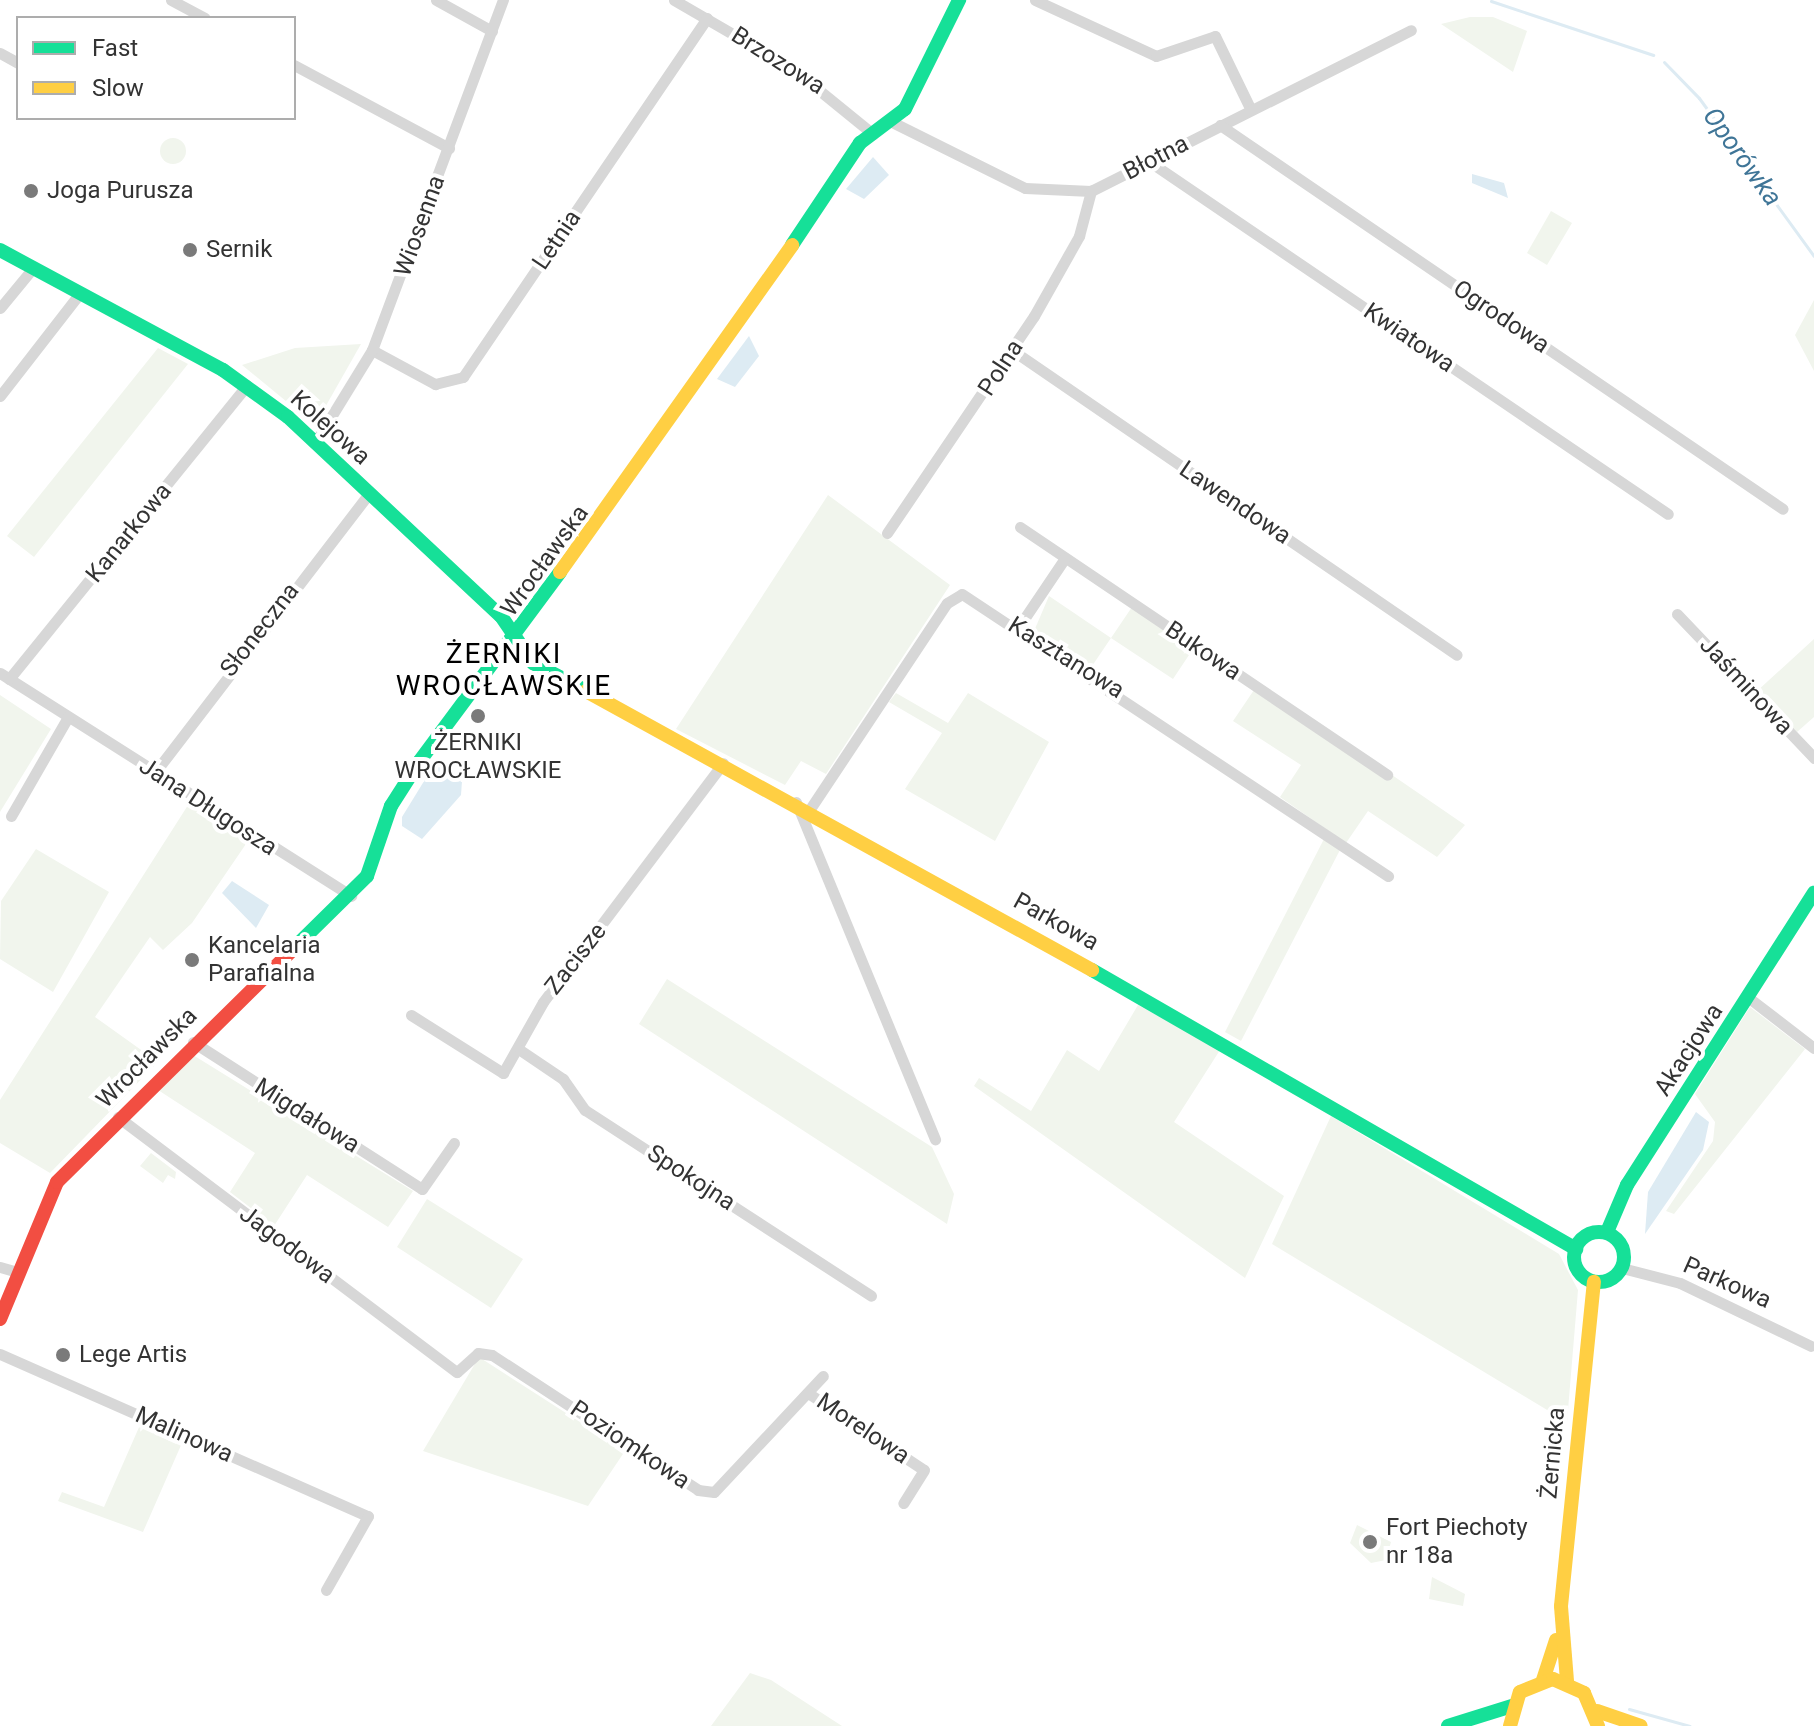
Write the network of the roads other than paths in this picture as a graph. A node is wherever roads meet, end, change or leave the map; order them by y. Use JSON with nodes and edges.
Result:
{"nodes":[{"id":1,"x":171,"y":0,"type":"edge"},
{"id":2,"x":436,"y":0,"type":"edge"},
{"id":3,"x":503,"y":0,"type":"edge"},
{"id":4,"x":674,"y":0,"type":"edge"},
{"id":5,"x":959,"y":0,"type":"edge"},
{"id":6,"x":1035,"y":0,"type":"edge"},
{"id":7,"x":201,"y":16,"type":"edge"},
{"id":8,"x":707,"y":18,"type":"junction"},
{"id":9,"x":1411,"y":30,"type":"dead end"},
{"id":10,"x":492,"y":31,"type":"junction"},
{"id":11,"x":296,"y":66,"type":"edge"},
{"id":12,"x":1251,"y":110,"type":"junction"},
{"id":13,"x":894,"y":123,"type":"junction"},
{"id":14,"x":1220,"y":125,"type":"junction"},
{"id":15,"x":873,"y":134,"type":"junction"},
{"id":16,"x":449,"y":148,"type":"junction"},
{"id":17,"x":1150,"y":162,"type":"junction"},
{"id":18,"x":1091,"y":191,"type":"junction"},
{"id":19,"x":0,"y":250,"type":"edge"},
{"id":20,"x":33,"y":268,"type":"junction"},
{"id":21,"x":80,"y":293,"type":"junction"},
{"id":22,"x":0,"y":308,"type":"edge"},
{"id":23,"x":372,"y":350,"type":"junction"},
{"id":24,"x":1012,"y":350,"type":"junction"},
{"id":25,"x":247,"y":385,"type":"junction"},
{"id":26,"x":0,"y":396,"type":"edge"},
{"id":27,"x":315,"y":443,"type":"junction"},
{"id":28,"x":369,"y":493,"type":"junction"},
{"id":29,"x":1783,"y":509,"type":"dead end"},
{"id":30,"x":1668,"y":514,"type":"dead end"},
{"id":31,"x":1020,"y":527,"type":"dead end"},
{"id":32,"x":887,"y":533,"type":"dead end"},
{"id":33,"x":1065,"y":558,"type":"junction"},
{"id":34,"x":1677,"y":614,"type":"dead end"},
{"id":35,"x":1018,"y":628,"type":"junction"},
{"id":36,"x":515,"y":640,"type":"junction"},
{"id":37,"x":1457,"y":655,"type":"dead end"},
{"id":38,"x":4,"y":676,"type":"edge"},
{"id":39,"x":68,"y":717,"type":"junction"},
{"id":40,"x":1814,"y":758,"type":"edge"},
{"id":41,"x":723,"y":763,"type":"junction"},
{"id":42,"x":156,"y":771,"type":"junction"},
{"id":43,"x":1387,"y":775,"type":"dead end"},
{"id":44,"x":803,"y":805,"type":"junction"},
{"id":45,"x":11,"y":816,"type":"dead end"},
{"id":46,"x":1388,"y":876,"type":"dead end"},
{"id":47,"x":1814,"y":893,"type":"edge"},
{"id":48,"x":351,"y":896,"type":"junction"},
{"id":49,"x":1749,"y":998,"type":"junction"},
{"id":50,"x":411,"y":1015,"type":"dead end"},
{"id":51,"x":193,"y":1042,"type":"junction"},
{"id":52,"x":1814,"y":1048,"type":"edge"},
{"id":53,"x":520,"y":1050,"type":"junction"},
{"id":54,"x":118,"y":1117,"type":"junction"},
{"id":55,"x":935,"y":1139,"type":"dead end"},
{"id":56,"x":454,"y":1143,"type":"dead end"},
{"id":57,"x":1607,"y":1232,"type":"junction"},
{"id":58,"x":1576,"y":1249,"type":"junction"},
{"id":59,"x":0,"y":1267,"type":"edge"},
{"id":60,"x":1622,"y":1268,"type":"junction"},
{"id":61,"x":18,"y":1272,"type":"junction"},
{"id":62,"x":1594,"y":1282,"type":"junction"},
{"id":63,"x":871,"y":1296,"type":"dead end"},
{"id":64,"x":0,"y":1319,"type":"edge"},
{"id":65,"x":1811,"y":1346,"type":"dead end"},
{"id":66,"x":0,"y":1354,"type":"edge"},
{"id":67,"x":457,"y":1372,"type":"joint"},
{"id":68,"x":823,"y":1376,"type":"dead end"},
{"id":69,"x":808,"y":1393,"type":"junction"},
{"id":70,"x":903,"y":1503,"type":"dead end"},
{"id":71,"x":326,"y":1590,"type":"dead end"},
{"id":72,"x":1560,"y":1628,"type":"junction"},
{"id":73,"x":1543,"y":1680,"type":"junction"},
{"id":74,"x":1567,"y":1681,"type":"junction"},
{"id":75,"x":1512,"y":1706,"type":"junction"},
{"id":76,"x":1597,"y":1719,"type":"edge"},
{"id":77,"x":1448,"y":1726,"type":"edge"},
{"id":78,"x":1510,"y":1726,"type":"edge"},
{"id":79,"x":1641,"y":1726,"type":"edge"}],
"edges":[{"from":1,"to":7,"type":"street"},
{"from":2,"to":10,"type":"street"},
{"from":3,"to":10,"type":"street","name":"Wiosenna"},
{"from":4,"to":8,"type":"street","name":"Brzozowa"},
{"from":5,"to":13,"type":"street"},
{"from":6,"to":12,"type":"street"},
{"from":8,"to":15,"type":"street","name":"Brzozowa"},
{"from":8,"to":23,"type":"street","name":"Letnia"},
{"from":9,"to":12,"type":"street","name":"Błotna"},
{"from":10,"to":16,"type":"street","name":"Wiosenna"},
{"from":11,"to":16,"type":"street"},
{"from":12,"to":14,"type":"street","name":"Błotna"},
{"from":13,"to":15,"type":"street","name":"Wrocławska"},
{"from":13,"to":18,"type":"street","name":"Błotna"},
{"from":14,"to":17,"type":"street","name":"Błotna"},
{"from":14,"to":29,"type":"street","name":"Ogrodowa"},
{"from":15,"to":36,"type":"street","name":"Wrocławska"},
{"from":16,"to":23,"type":"street","name":"Wiosenna"},
{"from":17,"to":18,"type":"street","name":"Błotna"},
{"from":17,"to":30,"type":"street","name":"Kwiatowa"},
{"from":18,"to":24,"type":"street","name":"Polna"},
{"from":19,"to":20,"type":"street","name":"Kolejowa"},
{"from":20,"to":21,"type":"street","name":"Kolejowa"},
{"from":20,"to":22,"type":"street"},
{"from":21,"to":25,"type":"street","name":"Kolejowa"},
{"from":21,"to":26,"type":"street"},
{"from":23,"to":27,"type":"street","name":"Wiosenna"},
{"from":24,"to":32,"type":"street","name":"Polna"},
{"from":24,"to":37,"type":"street","name":"Lawendowa"},
{"from":25,"to":27,"type":"street","name":"Kolejowa"},
{"from":25,"to":38,"type":"street","name":"Kanarkowa"},
{"from":27,"to":28,"type":"street","name":"Kolejowa"},
{"from":28,"to":36,"type":"street","name":"Kolejowa"},
{"from":28,"to":42,"type":"street","name":"Słoneczna"},
{"from":31,"to":33,"type":"street","name":"Bukowa"},
{"from":33,"to":35,"type":"street"},
{"from":33,"to":43,"type":"street","name":"Bukowa"},
{"from":34,"to":40,"type":"street","name":"Jaśminowa"},
{"from":35,"to":44,"type":"street","name":"Kasztanowa"},
{"from":35,"to":46,"type":"street","name":"Kasztanowa"},
{"from":36,"to":41,"type":"street","name":"Parkowa"},
{"from":36,"to":48,"type":"street","name":"Wrocławska"},
{"from":38,"to":39,"type":"street","name":"Jana Długosza"},
{"from":39,"to":42,"type":"street","name":"Jana Długosza"},
{"from":39,"to":45,"type":"street"},
{"from":41,"to":44,"type":"street","name":"Parkowa"},
{"from":41,"to":53,"type":"street","name":"Zacisze"},
{"from":42,"to":48,"type":"street","name":"Jana Długosza"},
{"from":44,"to":55,"type":"street"},
{"from":44,"to":58,"type":"street","name":"Parkowa"},
{"from":47,"to":49,"type":"street","name":"Akacjowa"},
{"from":48,"to":51,"type":"street","name":"Wrocławska"},
{"from":49,"to":52,"type":"street"},
{"from":49,"to":57,"type":"street","name":"Akacjowa"},
{"from":50,"to":53,"type":"street"},
{"from":51,"to":54,"type":"street","name":"Wrocławska"},
{"from":51,"to":56,"type":"street","name":"Migdałowa"},
{"from":53,"to":63,"type":"street","name":"Spokojna"},
{"from":54,"to":61,"type":"street","name":"Wrocławska"},
{"from":54,"to":67,"type":"street","name":"Jagodowa"},
{"from":57,"to":58,"type":"street"},
{"from":57,"to":60,"type":"street"},
{"from":58,"to":62,"type":"street"},
{"from":59,"to":61,"type":"street"},
{"from":60,"to":62,"type":"street"},
{"from":60,"to":65,"type":"street","name":"Parkowa"},
{"from":61,"to":64,"type":"street","name":"Wrocławska"},
{"from":62,"to":72,"type":"street","name":"Żernicka"},
{"from":66,"to":71,"type":"street","name":"Malinowa"},
{"from":67,"to":69,"type":"street","name":"Poziomkowa"},
{"from":68,"to":69,"type":"street","name":"Poziomkowa"},
{"from":69,"to":70,"type":"street","name":"Morelowa"},
{"from":72,"to":73,"type":"street","name":"Żernicka"},
{"from":72,"to":74,"type":"street","name":"Żernicka"},
{"from":73,"to":74,"type":"street"},
{"from":73,"to":75,"type":"street"},
{"from":74,"to":76,"type":"street"},
{"from":75,"to":77,"type":"street"},
{"from":75,"to":78,"type":"street"},
{"from":76,"to":79,"type":"street"}]}
